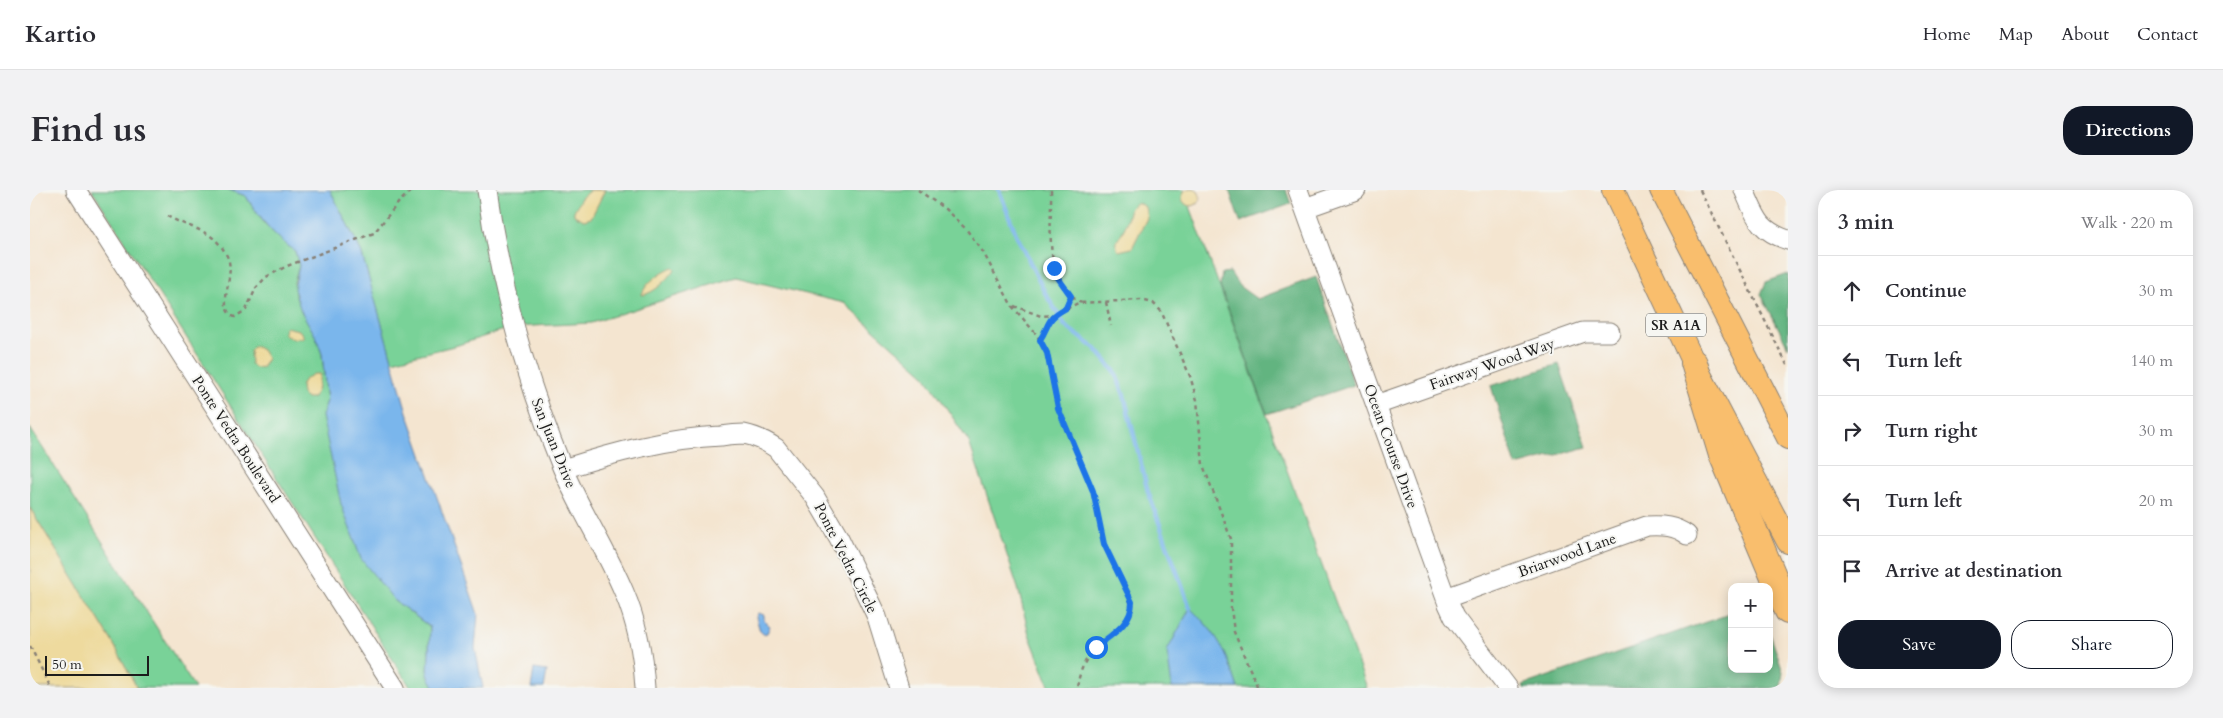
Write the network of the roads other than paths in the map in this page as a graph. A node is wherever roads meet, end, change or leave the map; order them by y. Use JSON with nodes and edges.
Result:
{"nodes":[{"id":1,"x":76,"y":190,"type":"edge"},
{"id":2,"x":486,"y":190,"type":"edge"},
{"id":3,"x":1298,"y":190,"type":"edge"},
{"id":4,"x":1356,"y":190,"type":"edge"},
{"id":5,"x":1613,"y":190,"type":"edge"},
{"id":6,"x":1661,"y":190,"type":"edge"},
{"id":7,"x":1744,"y":190,"type":"edge"},
{"id":8,"x":1305,"y":208,"type":"junction"},
{"id":9,"x":1788,"y":240,"type":"edge"},
{"id":10,"x":1610,"y":332,"type":"dead end"},
{"id":11,"x":1694,"y":363,"type":"junction"},
{"id":12,"x":1376,"y":405,"type":"junction"},
{"id":13,"x":1788,"y":438,"type":"edge"},
{"id":14,"x":563,"y":469,"type":"junction"},
{"id":15,"x":1687,"y":535,"type":"dead end"},
{"id":16,"x":1788,"y":542,"type":"edge"},
{"id":17,"x":1446,"y":598,"type":"junction"},
{"id":18,"x":1788,"y":611,"type":"edge"},
{"id":19,"x":396,"y":688,"type":"edge"},
{"id":20,"x":645,"y":688,"type":"edge"},
{"id":21,"x":899,"y":688,"type":"edge"},
{"id":22,"x":1508,"y":688,"type":"edge"}],
"edges":[{"from":1,"to":19,"type":"street","name":"Ponte Vedra Boulevard"},
{"from":2,"to":14,"type":"street","name":"San Juan Drive"},
{"from":3,"to":8,"type":"street","name":"Ocean Course Drive"},
{"from":4,"to":8,"type":"street"},
{"from":5,"to":11,"type":"main road","number":"SR A1A"},
{"from":6,"to":13,"type":"main road","number":"SR A1A"},
{"from":7,"to":9,"type":"street"},
{"from":8,"to":12,"type":"street","name":"Ocean Course Drive"},
{"from":10,"to":12,"type":"street","name":"Fairway Wood Way"},
{"from":11,"to":16,"type":"main road","number":"SR A1A"},
{"from":11,"to":18,"type":"highway"},
{"from":12,"to":17,"type":"street","name":"Ocean Course Drive"},
{"from":14,"to":20,"type":"street","name":"San Juan Drive"},
{"from":14,"to":21,"type":"street","name":"Ponte Vedra Circle"},
{"from":15,"to":17,"type":"street","name":"Briarwood Lane"},
{"from":17,"to":22,"type":"street","name":"Ocean Course Drive"}]}
